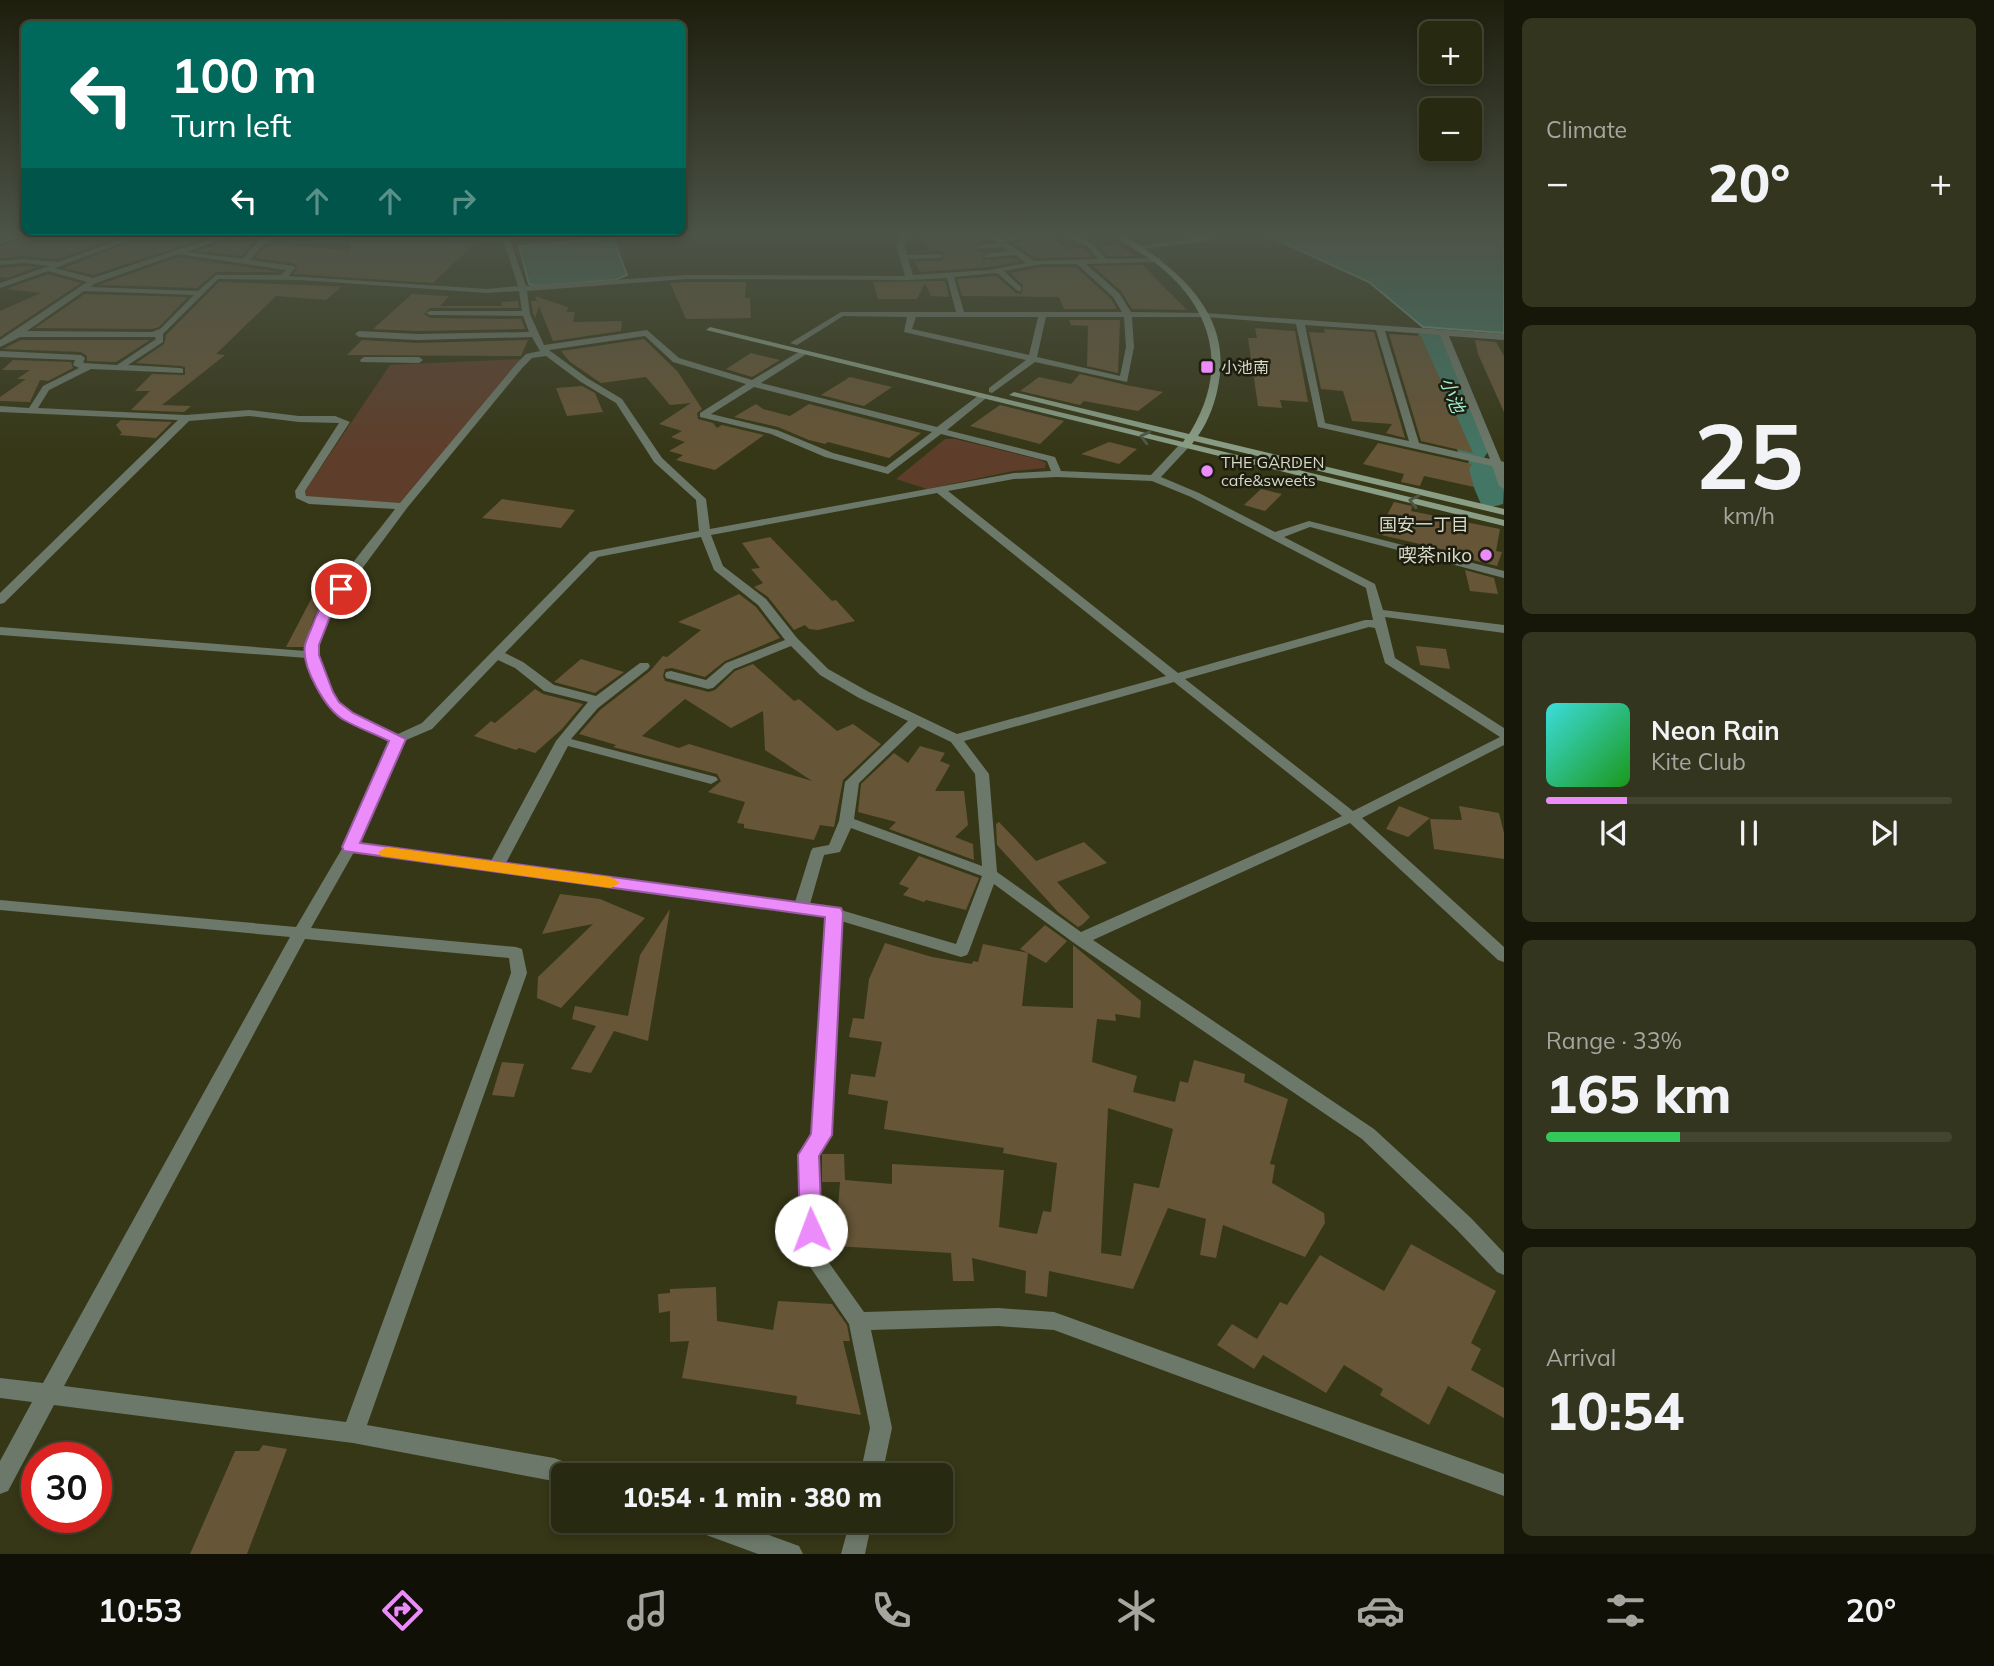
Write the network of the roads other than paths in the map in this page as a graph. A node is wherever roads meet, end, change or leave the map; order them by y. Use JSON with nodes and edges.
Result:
{"nodes":[{"id":1,"x":56,"y":308,"type":"edge"},
{"id":2,"x":185,"y":308,"type":"edge"},
{"id":3,"x":525,"y":308,"type":"edge"},
{"id":4,"x":959,"y":308,"type":"edge"},
{"id":5,"x":1123,"y":308,"type":"edge"},
{"id":6,"x":1201,"y":308,"type":"edge"},
{"id":7,"x":430,"y":313,"type":"dead end"},
{"id":8,"x":526,"y":314,"type":"junction"},
{"id":9,"x":912,"y":315,"type":"junction"},
{"id":10,"x":961,"y":315,"type":"junction"},
{"id":11,"x":1206,"y":315,"type":"junction"},
{"id":12,"x":1042,"y":316,"type":"junction"},
{"id":13,"x":1128,"y":317,"type":"junction"},
{"id":14,"x":1300,"y":323,"type":"junction"},
{"id":15,"x":730,"y":328,"type":"dead end"},
{"id":16,"x":1380,"y":328,"type":"junction"},
{"id":17,"x":710,"y":330,"type":"dead end"},
{"id":18,"x":159,"y":333,"type":"junction"},
{"id":19,"x":1444,"y":333,"type":"junction"},
{"id":20,"x":18,"y":334,"type":"junction"},
{"id":21,"x":359,"y":334,"type":"dead end"},
{"id":22,"x":535,"y":334,"type":"junction"},
{"id":23,"x":417,"y":337,"type":"junction"},
{"id":24,"x":1504,"y":337,"type":"edge"},
{"id":25,"x":794,"y":343,"type":"junction"},
{"id":26,"x":0,"y":344,"type":"edge"},
{"id":27,"x":544,"y":350,"type":"junction"},
{"id":28,"x":802,"y":353,"type":"junction"},
{"id":29,"x":0,"y":354,"type":"edge"},
{"id":30,"x":364,"y":360,"type":"dead end"},
{"id":31,"x":419,"y":360,"type":"dead end"},
{"id":32,"x":1032,"y":360,"type":"junction"},
{"id":33,"x":394,"y":361,"type":"junction"},
{"id":34,"x":89,"y":366,"type":"junction"},
{"id":35,"x":120,"y":368,"type":"junction"},
{"id":36,"x":180,"y":371,"type":"dead end"},
{"id":37,"x":754,"y":384,"type":"junction"},
{"id":38,"x":992,"y":390,"type":"junction"},
{"id":39,"x":982,"y":397,"type":"junction"},
{"id":40,"x":0,"y":409,"type":"edge"},
{"id":41,"x":33,"y":409,"type":"junction"},
{"id":42,"x":186,"y":418,"type":"junction"},
{"id":43,"x":936,"y":431,"type":"junction"},
{"id":44,"x":1194,"y":436,"type":"junction"},
{"id":45,"x":1184,"y":446,"type":"junction"},
{"id":46,"x":1415,"y":446,"type":"junction"},
{"id":47,"x":1501,"y":464,"type":"edge"},
{"id":48,"x":1056,"y":474,"type":"junction"},
{"id":49,"x":1154,"y":478,"type":"junction"},
{"id":50,"x":1504,"y":486,"type":"edge"},
{"id":51,"x":941,"y":491,"type":"junction"},
{"id":52,"x":403,"y":506,"type":"junction"},
{"id":53,"x":1504,"y":512,"type":"edge"},
{"id":54,"x":1504,"y":523,"type":"edge"},
{"id":55,"x":705,"y":533,"type":"junction"},
{"id":56,"x":1275,"y":536,"type":"junction"},
{"id":57,"x":1504,"y":575,"type":"edge"},
{"id":58,"x":0,"y":600,"type":"edge"},
{"id":59,"x":1381,"y":619,"type":"junction"},
{"id":60,"x":1504,"y":629,"type":"edge"},
{"id":61,"x":0,"y":631,"type":"edge"},
{"id":62,"x":793,"y":641,"type":"junction"},
{"id":63,"x":312,"y":655,"type":"junction"},
{"id":64,"x":499,"y":655,"type":"junction"},
{"id":65,"x":644,"y":666,"type":"dead end"},
{"id":66,"x":671,"y":675,"type":"dead end"},
{"id":67,"x":1178,"y":678,"type":"junction"},
{"id":68,"x":598,"y":701,"type":"junction"},
{"id":69,"x":917,"y":720,"type":"junction"},
{"id":70,"x":1504,"y":734,"type":"edge"},
{"id":71,"x":398,"y":739,"type":"junction"},
{"id":72,"x":956,"y":739,"type":"junction"},
{"id":73,"x":1504,"y":740,"type":"edge"},
{"id":74,"x":563,"y":741,"type":"junction"},
{"id":75,"x":710,"y":780,"type":"dead end"},
{"id":76,"x":1352,"y":817,"type":"junction"},
{"id":77,"x":846,"y":821,"type":"junction"},
{"id":78,"x":350,"y":847,"type":"junction"},
{"id":79,"x":496,"y":867,"type":"junction"},
{"id":80,"x":990,"y":874,"type":"junction"},
{"id":81,"x":0,"y":905,"type":"edge"},
{"id":82,"x":801,"y":908,"type":"junction"},
{"id":83,"x":834,"y":913,"type":"junction"},
{"id":84,"x":300,"y":933,"type":"junction"},
{"id":85,"x":1080,"y":939,"type":"junction"},
{"id":86,"x":1504,"y":956,"type":"edge"},
{"id":87,"x":1504,"y":1266,"type":"edge"},
{"id":88,"x":859,"y":1321,"type":"junction"},
{"id":89,"x":0,"y":1388,"type":"edge"},
{"id":90,"x":47,"y":1394,"type":"junction"},
{"id":91,"x":353,"y":1433,"type":"junction"},
{"id":92,"x":874,"y":1463,"type":"edge"},
{"id":93,"x":551,"y":1468,"type":"edge"},
{"id":94,"x":0,"y":1483,"type":"edge"},
{"id":95,"x":1504,"y":1485,"type":"edge"},
{"id":96,"x":732,"y":1533,"type":"edge"},
{"id":97,"x":858,"y":1533,"type":"edge"},
{"id":98,"x":791,"y":1554,"type":"edge"},
{"id":99,"x":853,"y":1554,"type":"edge"}],
"edges":[{"from":1,"to":20,"type":"street"},
{"from":2,"to":18,"type":"street"},
{"from":3,"to":8,"type":"street"},
{"from":4,"to":10,"type":"street"},
{"from":5,"to":13,"type":"street"},
{"from":6,"to":11,"type":"street"},
{"from":7,"to":8,"type":"street"},
{"from":8,"to":22,"type":"street"},
{"from":9,"to":10,"type":"street"},
{"from":9,"to":25,"type":"street"},
{"from":9,"to":32,"type":"street"},
{"from":10,"to":12,"type":"street"},
{"from":11,"to":13,"type":"street"},
{"from":11,"to":14,"type":"street"},
{"from":11,"to":44,"type":"street"},
{"from":12,"to":13,"type":"street"},
{"from":12,"to":32,"type":"street"},
{"from":13,"to":32,"type":"street"},
{"from":14,"to":16,"type":"street"},
{"from":14,"to":46,"type":"street"},
{"from":15,"to":25,"type":"street"},
{"from":16,"to":19,"type":"street"},
{"from":16,"to":46,"type":"street"},
{"from":17,"to":28,"type":"street"},
{"from":18,"to":20,"type":"street"},
{"from":18,"to":35,"type":"street"},
{"from":19,"to":24,"type":"street"},
{"from":19,"to":47,"type":"street"},
{"from":20,"to":26,"type":"street"},
{"from":21,"to":23,"type":"street"},
{"from":22,"to":23,"type":"street"},
{"from":22,"to":27,"type":"street"},
{"from":23,"to":33,"type":"street"},
{"from":25,"to":38,"type":"street"},
{"from":27,"to":37,"type":"street"},
{"from":27,"to":52,"type":"street"},
{"from":27,"to":55,"type":"street"},
{"from":28,"to":37,"type":"street"},
{"from":28,"to":39,"type":"street"},
{"from":29,"to":34,"type":"street"},
{"from":30,"to":33,"type":"street"},
{"from":31,"to":33,"type":"street"},
{"from":32,"to":38,"type":"street"},
{"from":34,"to":35,"type":"street"},
{"from":34,"to":41,"type":"street"},
{"from":35,"to":36,"type":"street"},
{"from":37,"to":43,"type":"street"},
{"from":37,"to":43,"type":"street"},
{"from":38,"to":44,"type":"street"},
{"from":39,"to":43,"type":"street"},
{"from":45,"to":39,"type":"street","one_way":true},
{"from":40,"to":41,"type":"street"},
{"from":41,"to":42,"type":"street"},
{"from":42,"to":52,"type":"street"},
{"from":42,"to":58,"type":"street"},
{"from":43,"to":48,"type":"street"},
{"from":44,"to":45,"type":"street"},
{"from":44,"to":53,"type":"street"},
{"from":45,"to":49,"type":"street"},
{"from":54,"to":45,"type":"street","one_way":true},
{"from":46,"to":47,"type":"street"},
{"from":47,"to":50,"type":"street"},
{"from":48,"to":49,"type":"street"},
{"from":48,"to":51,"type":"street"},
{"from":49,"to":56,"type":"street"},
{"from":51,"to":55,"type":"street"},
{"from":51,"to":67,"type":"street"},
{"from":52,"to":63,"type":"street"},
{"from":55,"to":62,"type":"street"},
{"from":55,"to":64,"type":"street"},
{"from":56,"to":57,"type":"street"},
{"from":56,"to":59,"type":"street"},
{"from":59,"to":60,"type":"street"},
{"from":59,"to":67,"type":"street"},
{"from":59,"to":70,"type":"street"},
{"from":61,"to":63,"type":"street"},
{"from":62,"to":66,"type":"street"},
{"from":62,"to":69,"type":"street"},
{"from":63,"to":71,"type":"street"},
{"from":64,"to":68,"type":"street"},
{"from":64,"to":71,"type":"street"},
{"from":65,"to":68,"type":"street"},
{"from":67,"to":72,"type":"street"},
{"from":67,"to":76,"type":"street"},
{"from":68,"to":74,"type":"street"},
{"from":69,"to":72,"type":"street"},
{"from":69,"to":77,"type":"street"},
{"from":71,"to":78,"type":"street"},
{"from":72,"to":80,"type":"street"},
{"from":73,"to":76,"type":"street"},
{"from":74,"to":75,"type":"street"},
{"from":74,"to":79,"type":"street"},
{"from":76,"to":85,"type":"street"},
{"from":76,"to":86,"type":"street"},
{"from":77,"to":80,"type":"street"},
{"from":77,"to":82,"type":"street"},
{"from":78,"to":79,"type":"street"},
{"from":78,"to":84,"type":"street"},
{"from":79,"to":82,"type":"street"},
{"from":80,"to":83,"type":"street"},
{"from":80,"to":85,"type":"street"},
{"from":81,"to":84,"type":"street"},
{"from":82,"to":83,"type":"street"},
{"from":83,"to":88,"type":"street"},
{"from":84,"to":90,"type":"street"},
{"from":84,"to":91,"type":"street"},
{"from":85,"to":87,"type":"street"},
{"from":88,"to":92,"type":"street"},
{"from":88,"to":95,"type":"street"},
{"from":89,"to":90,"type":"street"},
{"from":90,"to":91,"type":"street"},
{"from":90,"to":94,"type":"street"},
{"from":91,"to":93,"type":"street"},
{"from":96,"to":98,"type":"street"},
{"from":97,"to":99,"type":"street"}]}
